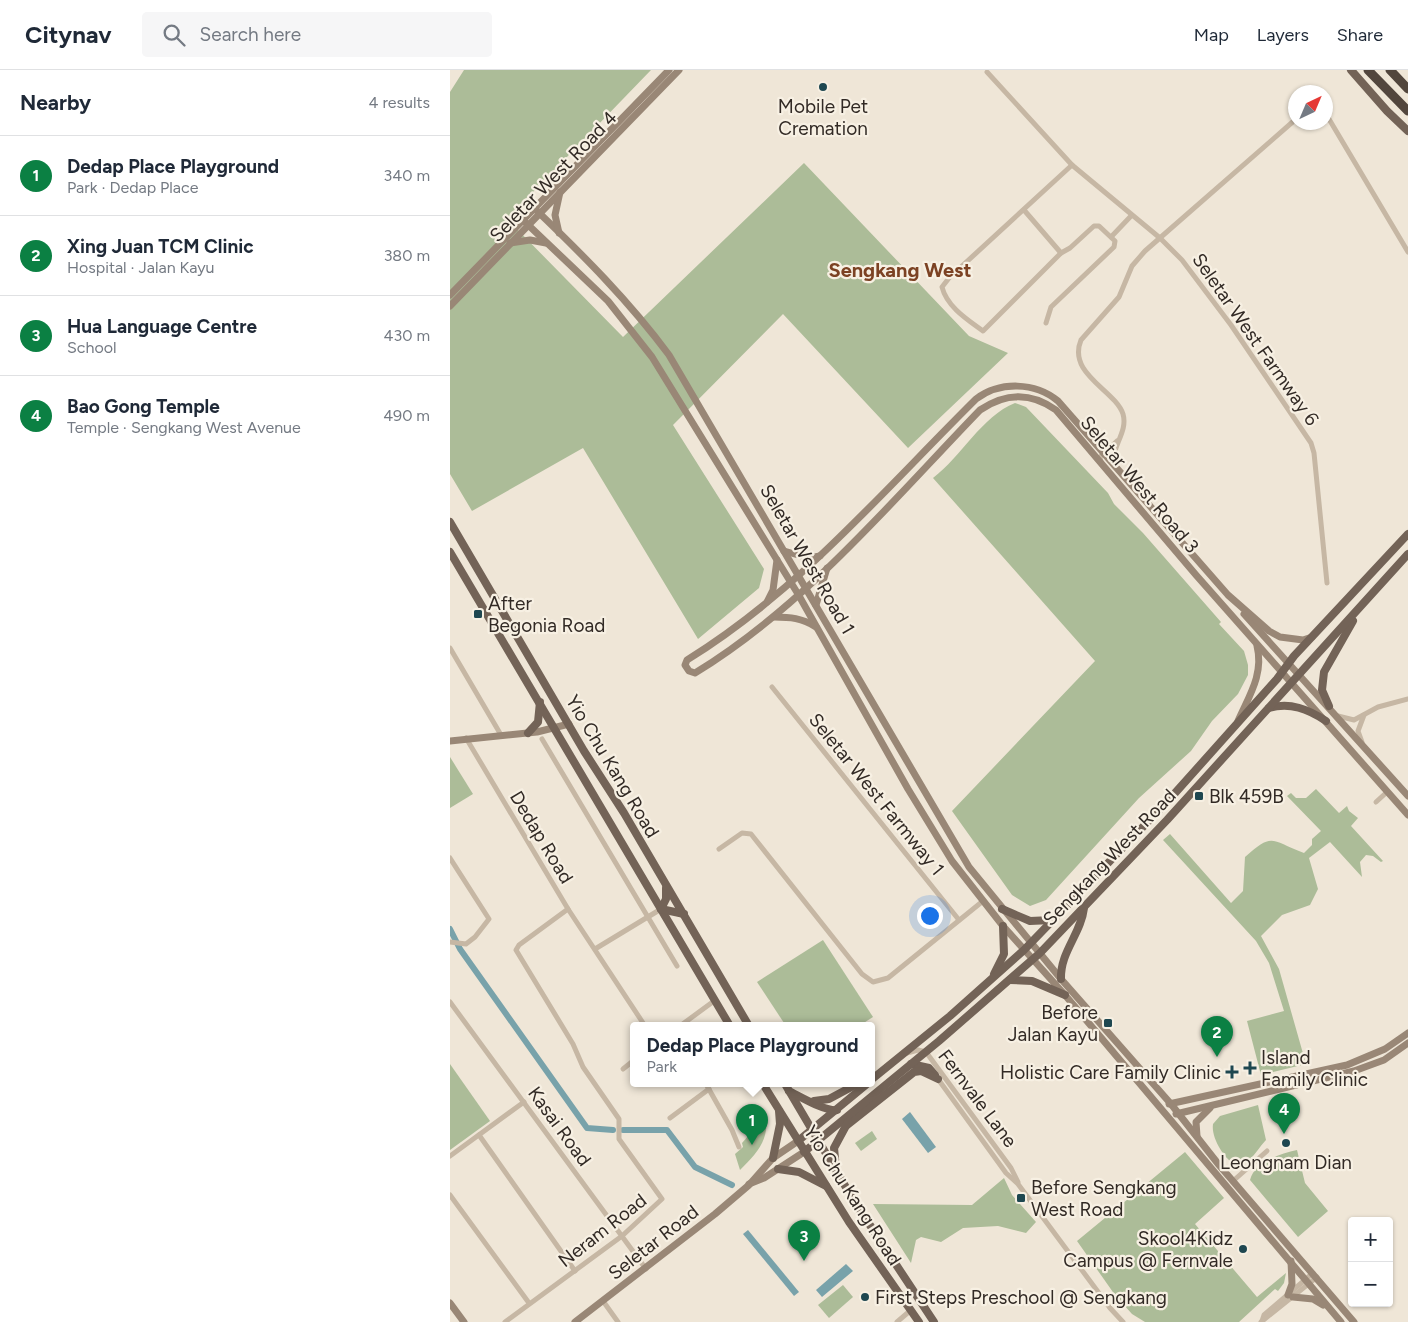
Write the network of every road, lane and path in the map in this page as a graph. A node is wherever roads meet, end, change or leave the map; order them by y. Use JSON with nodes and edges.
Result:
{"nodes":[{"id":1,"x":669,"y":70,"type":"edge"},
{"id":2,"x":679,"y":70,"type":"edge"},
{"id":3,"x":1351,"y":70,"type":"edge"},
{"id":4,"x":1368,"y":70,"type":"edge"},
{"id":5,"x":1390,"y":70,"type":"edge"},
{"id":6,"x":987,"y":72,"type":"dead end"},
{"id":7,"x":1408,"y":89,"type":"edge"},
{"id":8,"x":1408,"y":111,"type":"edge"},
{"id":9,"x":1288,"y":125,"type":"edge"},
{"id":10,"x":1333,"y":126,"type":"edge"},
{"id":11,"x":1408,"y":131,"type":"edge"},
{"id":12,"x":1072,"y":165,"type":"junction"},
{"id":13,"x":560,"y":192,"type":"junction"},
{"id":14,"x":1024,"y":210,"type":"junction"},
{"id":15,"x":536,"y":211,"type":"junction"},
{"id":16,"x":1131,"y":216,"type":"junction"},
{"id":17,"x":525,"y":222,"type":"junction"},
{"id":18,"x":559,"y":233,"type":"junction"},
{"id":19,"x":1111,"y":237,"type":"junction"},
{"id":20,"x":1160,"y":238,"type":"junction"},
{"id":21,"x":510,"y":243,"type":"junction"},
{"id":22,"x":548,"y":244,"type":"junction"},
{"id":23,"x":1061,"y":252,"type":"junction"},
{"id":24,"x":1408,"y":252,"type":"edge"},
{"id":25,"x":450,"y":295,"type":"edge"},
{"id":26,"x":450,"y":306,"type":"edge"},
{"id":27,"x":1046,"y":323,"type":"dead end"},
{"id":28,"x":1119,"y":439,"type":"junction"},
{"id":29,"x":1104,"y":453,"type":"junction"},
{"id":30,"x":1113,"y":462,"type":"junction"},
{"id":31,"x":1102,"y":468,"type":"junction"},
{"id":32,"x":450,"y":522,"type":"edge"},
{"id":33,"x":1408,"y":534,"type":"edge"},
{"id":34,"x":784,"y":551,"type":"junction"},
{"id":35,"x":450,"y":552,"type":"edge"},
{"id":36,"x":1408,"y":554,"type":"edge"},
{"id":37,"x":820,"y":556,"type":"junction"},
{"id":38,"x":777,"y":560,"type":"junction"},
{"id":39,"x":828,"y":566,"type":"junction"},
{"id":40,"x":799,"y":577,"type":"junction"},
{"id":41,"x":1327,"y":583,"type":"dead end"},
{"id":42,"x":792,"y":584,"type":"junction"},
{"id":43,"x":805,"y":587,"type":"junction"},
{"id":44,"x":798,"y":594,"type":"junction"},
{"id":45,"x":1228,"y":596,"type":"junction"},
{"id":46,"x":1366,"y":601,"type":"junction"},
{"id":47,"x":816,"y":605,"type":"junction"},
{"id":48,"x":764,"y":607,"type":"junction"},
{"id":49,"x":774,"y":617,"type":"junction"},
{"id":50,"x":818,"y":629,"type":"junction"},
{"id":51,"x":1312,"y":637,"type":"junction"},
{"id":52,"x":1257,"y":644,"type":"junction"},
{"id":53,"x":450,"y":648,"type":"edge"},
{"id":54,"x":453,"y":657,"type":"edge"},
{"id":55,"x":1289,"y":663,"type":"junction"},
{"id":56,"x":1283,"y":672,"type":"junction"},
{"id":57,"x":1299,"y":674,"type":"junction"},
{"id":58,"x":1292,"y":682,"type":"junction"},
{"id":59,"x":772,"y":687,"type":"dead end"},
{"id":60,"x":1408,"y":699,"type":"edge"},
{"id":61,"x":540,"y":702,"type":"junction"},
{"id":62,"x":1329,"y":706,"type":"junction"},
{"id":63,"x":1269,"y":708,"type":"junction"},
{"id":64,"x":1364,"y":715,"type":"junction"},
{"id":65,"x":1338,"y":716,"type":"junction"},
{"id":66,"x":1238,"y":720,"type":"junction"},
{"id":67,"x":1326,"y":720,"type":"junction"},
{"id":68,"x":568,"y":724,"type":"junction"},
{"id":69,"x":555,"y":728,"type":"junction"},
{"id":70,"x":528,"y":733,"type":"junction"},
{"id":71,"x":500,"y":735,"type":"junction"},
{"id":72,"x":466,"y":738,"type":"junction"},
{"id":73,"x":542,"y":739,"type":"dead end"},
{"id":74,"x":450,"y":742,"type":"edge"},
{"id":75,"x":1363,"y":745,"type":"junction"},
{"id":76,"x":1387,"y":792,"type":"junction"},
{"id":77,"x":1408,"y":796,"type":"edge"},
{"id":78,"x":1376,"y":802,"type":"dead end"},
{"id":79,"x":1408,"y":815,"type":"edge"},
{"id":80,"x":719,"y":850,"type":"dead end"},
{"id":81,"x":450,"y":858,"type":"edge"},
{"id":82,"x":666,"y":886,"type":"junction"},
{"id":83,"x":983,"y":901,"type":"junction"},
{"id":84,"x":976,"y":906,"type":"junction"},
{"id":85,"x":1084,"y":908,"type":"junction"},
{"id":86,"x":568,"y":909,"type":"junction"},
{"id":87,"x":661,"y":909,"type":"junction"},
{"id":88,"x":1002,"y":909,"type":"junction"},
{"id":89,"x":684,"y":914,"type":"junction"},
{"id":90,"x":995,"y":916,"type":"junction"},
{"id":91,"x":648,"y":917,"type":"junction"},
{"id":92,"x":959,"y":920,"type":"junction"},
{"id":93,"x":1054,"y":920,"type":"junction"},
{"id":94,"x":1003,"y":926,"type":"junction"},
{"id":95,"x":451,"y":943,"type":"edge"},
{"id":96,"x":1031,"y":943,"type":"junction"},
{"id":97,"x":595,"y":949,"type":"junction"},
{"id":98,"x":1024,"y":950,"type":"junction"},
{"id":99,"x":1040,"y":954,"type":"junction"},
{"id":100,"x":1033,"y":959,"type":"junction"},
{"id":101,"x":678,"y":966,"type":"dead end"},
{"id":102,"x":992,"y":978,"type":"junction"},
{"id":103,"x":1061,"y":979,"type":"junction"},
{"id":104,"x":1010,"y":980,"type":"junction"},
{"id":105,"x":1064,"y":995,"type":"junction"},
{"id":106,"x":714,"y":1001,"type":"junction"},
{"id":107,"x":450,"y":1002,"type":"edge"},
{"id":108,"x":642,"y":1022,"type":"edge"},
{"id":109,"x":685,"y":1022,"type":"edge"},
{"id":110,"x":727,"y":1022,"type":"edge"},
{"id":111,"x":747,"y":1022,"type":"edge"},
{"id":112,"x":1408,"y":1033,"type":"edge"},
{"id":113,"x":1408,"y":1044,"type":"edge"},
{"id":114,"x":926,"y":1052,"type":"junction"},
{"id":115,"x":902,"y":1055,"type":"junction"},
{"id":116,"x":630,"y":1063,"type":"edge"},
{"id":117,"x":911,"y":1064,"type":"junction"},
{"id":118,"x":623,"y":1069,"type":"dead end"},
{"id":119,"x":875,"y":1074,"type":"edge"},
{"id":120,"x":938,"y":1079,"type":"junction"},
{"id":121,"x":706,"y":1087,"type":"edge"},
{"id":122,"x":708,"y":1087,"type":"edge"},
{"id":123,"x":765,"y":1087,"type":"edge"},
{"id":124,"x":787,"y":1087,"type":"edge"},
{"id":125,"x":851,"y":1087,"type":"edge"},
{"id":126,"x":864,"y":1087,"type":"edge"},
{"id":127,"x":814,"y":1101,"type":"junction"},
{"id":128,"x":524,"y":1102,"type":"junction"},
{"id":129,"x":959,"y":1103,"type":"junction"},
{"id":130,"x":1170,"y":1104,"type":"junction"},
{"id":131,"x":1159,"y":1106,"type":"junction"},
{"id":132,"x":1214,"y":1106,"type":"junction"},
{"id":133,"x":778,"y":1109,"type":"junction"},
{"id":134,"x":837,"y":1110,"type":"junction"},
{"id":135,"x":853,"y":1111,"type":"junction"},
{"id":136,"x":1178,"y":1113,"type":"junction"},
{"id":137,"x":1168,"y":1117,"type":"junction"},
{"id":138,"x":670,"y":1118,"type":"dead end"},
{"id":139,"x":847,"y":1125,"type":"junction"},
{"id":140,"x":811,"y":1132,"type":"junction"},
{"id":141,"x":479,"y":1135,"type":"junction"},
{"id":142,"x":1198,"y":1139,"type":"junction"},
{"id":143,"x":798,"y":1141,"type":"junction"},
{"id":144,"x":818,"y":1142,"type":"junction"},
{"id":145,"x":738,"y":1147,"type":"dead end"},
{"id":146,"x":1267,"y":1151,"type":"dead end"},
{"id":147,"x":804,"y":1152,"type":"junction"},
{"id":148,"x":450,"y":1156,"type":"edge"},
{"id":149,"x":773,"y":1158,"type":"junction"},
{"id":150,"x":778,"y":1169,"type":"junction"},
{"id":151,"x":837,"y":1172,"type":"junction"},
{"id":152,"x":1232,"y":1181,"type":"junction"},
{"id":153,"x":749,"y":1185,"type":"junction"},
{"id":154,"x":827,"y":1187,"type":"junction"},
{"id":155,"x":450,"y":1195,"type":"edge"},
{"id":156,"x":622,"y":1236,"type":"junction"},
{"id":157,"x":1290,"y":1260,"type":"junction"},
{"id":158,"x":646,"y":1268,"type":"junction"},
{"id":159,"x":575,"y":1271,"type":"junction"},
{"id":160,"x":1315,"y":1275,"type":"junction"},
{"id":161,"x":1308,"y":1281,"type":"junction"},
{"id":162,"x":1290,"y":1296,"type":"junction"},
{"id":163,"x":603,"y":1301,"type":"junction"},
{"id":164,"x":450,"y":1303,"type":"edge"},
{"id":165,"x":529,"y":1303,"type":"junction"},
{"id":166,"x":911,"y":1310,"type":"junction"},
{"id":167,"x":1332,"y":1311,"type":"junction"},
{"id":168,"x":464,"y":1322,"type":"edge"},
{"id":169,"x":505,"y":1322,"type":"edge"},
{"id":170,"x":575,"y":1322,"type":"edge"},
{"id":171,"x":618,"y":1322,"type":"edge"},
{"id":172,"x":897,"y":1322,"type":"edge"},
{"id":173,"x":919,"y":1322,"type":"edge"},
{"id":174,"x":934,"y":1322,"type":"edge"},
{"id":175,"x":1123,"y":1322,"type":"edge"},
{"id":176,"x":1261,"y":1322,"type":"edge"},
{"id":177,"x":1341,"y":1322,"type":"edge"},
{"id":178,"x":1354,"y":1322,"type":"edge"}],
"edges":[{"from":1,"to":15,"type":"main road","name":"Seletar West Road 4"},
{"from":2,"to":13,"type":"main road","name":"Seletar West Road 4"},
{"from":3,"to":11,"type":"main road"},
{"from":4,"to":8,"type":"highway"},
{"from":5,"to":7,"type":"highway"},
{"from":6,"to":12,"type":"street","name":"Seletar West Farmway 6"},
{"from":9,"to":20,"type":"street"},
{"from":10,"to":24,"type":"street"},
{"from":12,"to":14,"type":"street"},
{"from":12,"to":16,"type":"street","name":"Seletar West Farmway 6"},
{"from":13,"to":15,"type":"main road","name":"Seletar West Road 4"},
{"from":13,"to":18,"type":"main road"},
{"from":14,"to":23,"type":"street"},
{"from":14,"to":23,"type":"street"},
{"from":15,"to":17,"type":"main road","name":"Seletar West Road 4"},
{"from":15,"to":18,"type":"main road","name":"Seletar West Road 1"},
{"from":16,"to":19,"type":"street"},
{"from":16,"to":20,"type":"street","name":"Seletar West Farmway 6"},
{"from":17,"to":21,"type":"main road","name":"Seletar West Road 4"},
{"from":17,"to":22,"type":"main road","name":"Seletar West Road 1"},
{"from":17,"to":25,"type":"main road","name":"Seletar West Road 4"},
{"from":18,"to":34,"type":"main road","name":"Seletar West Road 1"},
{"from":19,"to":23,"type":"street"},
{"from":19,"to":27,"type":"street"},
{"from":20,"to":28,"type":"street"},
{"from":20,"to":41,"type":"street","name":"Seletar West Farmway 6"},
{"from":21,"to":22,"type":"main road"},
{"from":21,"to":26,"type":"main road","name":"Seletar West Road 4"},
{"from":22,"to":38,"type":"main road","name":"Seletar West Road 1"},
{"from":28,"to":29,"type":"street"},
{"from":28,"to":30,"type":"street"},
{"from":29,"to":30,"type":"main road","name":"Seletar West Road 3"},
{"from":29,"to":31,"type":"street"},
{"from":29,"to":37,"type":"main road","name":"Seletar West Road 3"},
{"from":30,"to":45,"type":"main road","name":"Seletar West Road 3"},
{"from":31,"to":39,"type":"main road","name":"Seletar West Road 3"},
{"from":31,"to":52,"type":"main road","name":"Seletar West Road 3"},
{"from":32,"to":68,"type":"main road","name":"Yio Chu Kang Road"},
{"from":33,"to":51,"type":"main road","name":"Sengkang West Road"},
{"from":34,"to":37,"type":"main road"},
{"from":34,"to":40,"type":"main road","name":"Seletar West Road 1"},
{"from":35,"to":61,"type":"main road","name":"Yio Chu Kang Road"},
{"from":36,"to":46,"type":"main road","name":"Sengkang West Road"},
{"from":37,"to":40,"type":"main road","name":"Seletar West Road 3"},
{"from":38,"to":42,"type":"main road","name":"Seletar West Road 1"},
{"from":38,"to":48,"type":"main road"},
{"from":39,"to":43,"type":"main road","name":"Seletar West Road 3"},
{"from":39,"to":47,"type":"main road"},
{"from":40,"to":42,"type":"main road","name":"Seletar West Road 3"},
{"from":40,"to":43,"type":"main road","name":"Seletar West Road 1"},
{"from":42,"to":44,"type":"main road","name":"Seletar West Road 1"},
{"from":42,"to":48,"type":"main road","name":"Seletar West Road 3"},
{"from":43,"to":44,"type":"main road","name":"Seletar West Road 3"},
{"from":43,"to":47,"type":"main road","name":"Seletar West Road 1"},
{"from":44,"to":49,"type":"main road","name":"Seletar West Road 3"},
{"from":44,"to":50,"type":"main road","name":"Seletar West Road 1"},
{"from":45,"to":51,"type":"main road","name":"Seletar West Road 3"},
{"from":45,"to":55,"type":"main road","name":"Seletar West Road 3"},
{"from":46,"to":57,"type":"main road","name":"Sengkang West Road"},
{"from":46,"to":62,"type":"main road"},
{"from":47,"to":88,"type":"main road","name":"Seletar West Road 1"},
{"from":48,"to":49,"type":"main road","name":"Seletar West Road 3"},
{"from":49,"to":50,"type":"main road"},
{"from":50,"to":83,"type":"main road","name":"Seletar West Road 1"},
{"from":51,"to":55,"type":"main road","name":"Sengkang West Road"},
{"from":52,"to":56,"type":"main road","name":"Seletar West Road 3"},
{"from":52,"to":66,"type":"main road"},
{"from":53,"to":54,"type":"street"},
{"from":54,"to":71,"type":"street"},
{"from":55,"to":56,"type":"main road","name":"Sengkang West Road"},
{"from":55,"to":57,"type":"main road","name":"Seletar West Road 3"},
{"from":56,"to":58,"type":"main road","name":"Seletar West Road 3"},
{"from":56,"to":66,"type":"main road","name":"Sengkang West Road"},
{"from":57,"to":58,"type":"main road","name":"Sengkang West Road"},
{"from":57,"to":62,"type":"main road","name":"Seletar West Road 3"},
{"from":58,"to":63,"type":"main road","name":"Sengkang West Road"},
{"from":58,"to":67,"type":"main road","name":"Seletar West Road 3"},
{"from":59,"to":92,"type":"street","name":"Seletar West Farmway 1"},
{"from":60,"to":64,"type":"street"},
{"from":61,"to":69,"type":"main road","name":"Yio Chu Kang Road"},
{"from":61,"to":70,"type":"main road"},
{"from":62,"to":65,"type":"main road","name":"Seletar West Road 3"},
{"from":63,"to":67,"type":"main road"},
{"from":63,"to":85,"type":"main road","name":"Sengkang West Road"},
{"from":64,"to":65,"type":"street"},
{"from":64,"to":75,"type":"street"},
{"from":65,"to":75,"type":"main road","name":"Seletar West Road 3"},
{"from":66,"to":93,"type":"main road","name":"Sengkang West Road"},
{"from":67,"to":76,"type":"main road","name":"Seletar West Road 3"},
{"from":68,"to":69,"type":"main road"},
{"from":68,"to":82,"type":"main road","name":"Yio Chu Kang Road"},
{"from":69,"to":70,"type":"main road"},
{"from":69,"to":87,"type":"main road","name":"Yio Chu Kang Road"},
{"from":70,"to":71,"type":"main road"},
{"from":71,"to":72,"type":"main road"},
{"from":72,"to":74,"type":"main road"},
{"from":72,"to":86,"type":"street","name":"Dedap Road"},
{"from":73,"to":91,"type":"street"},
{"from":75,"to":77,"type":"main road","name":"Seletar West Road 3"},
{"from":76,"to":78,"type":"street"},
{"from":76,"to":79,"type":"main road","name":"Seletar West Road 3"},
{"from":80,"to":92,"type":"street"},
{"from":81,"to":95,"type":"street"},
{"from":82,"to":87,"type":"main road"},
{"from":82,"to":89,"type":"main road","name":"Yio Chu Kang Road"},
{"from":83,"to":84,"type":"street"},
{"from":83,"to":90,"type":"main road","name":"Seletar West Road 1"},
{"from":84,"to":90,"type":"street"},
{"from":84,"to":92,"type":"street"},
{"from":85,"to":99,"type":"main road","name":"Sengkang West Road"},
{"from":85,"to":103,"type":"main road"},
{"from":86,"to":97,"type":"street","name":"Dedap Road"},
{"from":86,"to":156,"type":"street","name":"Neram Road"},
{"from":87,"to":89,"type":"main road"},
{"from":87,"to":91,"type":"street"},
{"from":87,"to":106,"type":"main road","name":"Yio Chu Kang Road"},
{"from":88,"to":93,"type":"main road"},
{"from":88,"to":96,"type":"main road","name":"Seletar West Road 1"},
{"from":89,"to":111,"type":"main road","name":"Yio Chu Kang Road"},
{"from":90,"to":94,"type":"main road","name":"Seletar West Road 1"},
{"from":91,"to":97,"type":"street"},
{"from":91,"to":101,"type":"street"},
{"from":93,"to":96,"type":"main road","name":"Sengkang West Road"},
{"from":94,"to":98,"type":"main road","name":"Seletar West Road 1"},
{"from":94,"to":102,"type":"main road"},
{"from":96,"to":98,"type":"main road","name":"Sengkang West Road"},
{"from":96,"to":99,"type":"main road","name":"Seletar West Road 1"},
{"from":97,"to":108,"type":"street","name":"Dedap Road"},
{"from":98,"to":100,"type":"main road","name":"Seletar West Road 1"},
{"from":98,"to":102,"type":"main road","name":"Sengkang West Road"},
{"from":99,"to":100,"type":"main road","name":"Sengkang West Road"},
{"from":99,"to":103,"type":"main road","name":"Seletar West Road 1"},
{"from":100,"to":104,"type":"main road","name":"Sengkang West Road"},
{"from":100,"to":105,"type":"main road","name":"Seletar West Road 1"},
{"from":102,"to":115,"type":"main road","name":"Sengkang West Road"},
{"from":103,"to":130,"type":"main road","name":"Seletar West Road 1"},
{"from":104,"to":105,"type":"main road"},
{"from":104,"to":114,"type":"main road","name":"Sengkang West Road"},
{"from":105,"to":131,"type":"main road","name":"Seletar West Road 1"},
{"from":106,"to":109,"type":"street"},
{"from":106,"to":110,"type":"main road","name":"Yio Chu Kang Road"},
{"from":107,"to":128,"type":"street","name":"Kasai Road"},
{"from":112,"to":130,"type":"main road"},
{"from":113,"to":132,"type":"main road"},
{"from":114,"to":115,"type":"street","name":"Fernvale Lane"},
{"from":114,"to":117,"type":"main road","name":"Sengkang West Road"},
{"from":114,"to":129,"type":"street","name":"Fernvale Lane"},
{"from":115,"to":119,"type":"main road","name":"Sengkang West Road"},
{"from":116,"to":118,"type":"street"},
{"from":117,"to":120,"type":"main road"},
{"from":117,"to":135,"type":"main road","name":"Sengkang West Road"},
{"from":120,"to":129,"type":"street","name":"Fernvale Lane"},
{"from":120,"to":139,"type":"main road"},
{"from":121,"to":138,"type":"street"},
{"from":122,"to":145,"type":"street"},
{"from":123,"to":133,"type":"main road","name":"Yio Chu Kang Road"},
{"from":124,"to":127,"type":"main road"},
{"from":124,"to":140,"type":"main road","name":"Yio Chu Kang Road"},
{"from":125,"to":127,"type":"main road"},
{"from":126,"to":134,"type":"main road"},
{"from":127,"to":134,"type":"main road"},
{"from":128,"to":141,"type":"street"},
{"from":128,"to":156,"type":"street","name":"Kasai Road"},
{"from":129,"to":175,"type":"street","name":"Fernvale Lane"},
{"from":130,"to":131,"type":"main road"},
{"from":130,"to":136,"type":"main road","name":"Seletar West Road 1"},
{"from":131,"to":137,"type":"main road","name":"Seletar West Road 1"},
{"from":132,"to":136,"type":"main road"},
{"from":132,"to":142,"type":"main road"},
{"from":133,"to":143,"type":"main road","name":"Yio Chu Kang Road"},
{"from":133,"to":149,"type":"main road"},
{"from":134,"to":140,"type":"main road"},
{"from":135,"to":139,"type":"main road"},
{"from":135,"to":144,"type":"main road","name":"Sengkang West Road"},
{"from":136,"to":137,"type":"main road"},
{"from":136,"to":142,"type":"main road","name":"Seletar West Road 1"},
{"from":137,"to":157,"type":"main road","name":"Seletar West Road 1"},
{"from":139,"to":151,"type":"main road"},
{"from":140,"to":143,"type":"main road"},
{"from":140,"to":144,"type":"main road","name":"Yio Chu Kang Road"},
{"from":141,"to":148,"type":"street"},
{"from":141,"to":159,"type":"street"},
{"from":142,"to":152,"type":"main road","name":"Seletar West Road 1"},
{"from":143,"to":147,"type":"main road","name":"Yio Chu Kang Road"},
{"from":143,"to":149,"type":"main road","name":"Seletar Road"},
{"from":144,"to":147,"type":"main road","name":"Sengkang West Road"},
{"from":144,"to":151,"type":"main road","name":"Yio Chu Kang Road"},
{"from":146,"to":152,"type":"street"},
{"from":147,"to":150,"type":"main road","name":"Seletar Road"},
{"from":147,"to":154,"type":"main road","name":"Yio Chu Kang Road"},
{"from":149,"to":153,"type":"main road","name":"Seletar Road"},
{"from":150,"to":153,"type":"main road","name":"Seletar Road"},
{"from":150,"to":154,"type":"main road"},
{"from":151,"to":174,"type":"main road","name":"Yio Chu Kang Road"},
{"from":152,"to":160,"type":"main road","name":"Seletar West Road 1"},
{"from":153,"to":158,"type":"main road","name":"Seletar Road"},
{"from":154,"to":166,"type":"main road","name":"Yio Chu Kang Road"},
{"from":155,"to":165,"type":"street"},
{"from":156,"to":158,"type":"street","name":"Kasai Road"},
{"from":156,"to":159,"type":"street","name":"Neram Road"},
{"from":157,"to":161,"type":"main road","name":"Seletar West Road 1"},
{"from":157,"to":162,"type":"main road"},
{"from":158,"to":163,"type":"main road","name":"Seletar Road"},
{"from":159,"to":165,"type":"street","name":"Neram Road"},
{"from":160,"to":161,"type":"street"},
{"from":160,"to":178,"type":"main road","name":"Seletar West Road 1"},
{"from":161,"to":162,"type":"street"},
{"from":161,"to":167,"type":"main road","name":"Seletar West Road 1"},
{"from":162,"to":167,"type":"main road"},
{"from":162,"to":176,"type":"street"},
{"from":163,"to":170,"type":"main road","name":"Seletar Road"},
{"from":163,"to":171,"type":"street"},
{"from":164,"to":168,"type":"main road"},
{"from":165,"to":169,"type":"street","name":"Neram Road"},
{"from":166,"to":172,"type":"street"},
{"from":166,"to":173,"type":"main road","name":"Yio Chu Kang Road"},
{"from":167,"to":177,"type":"main road","name":"Seletar West Road 1"}]}
